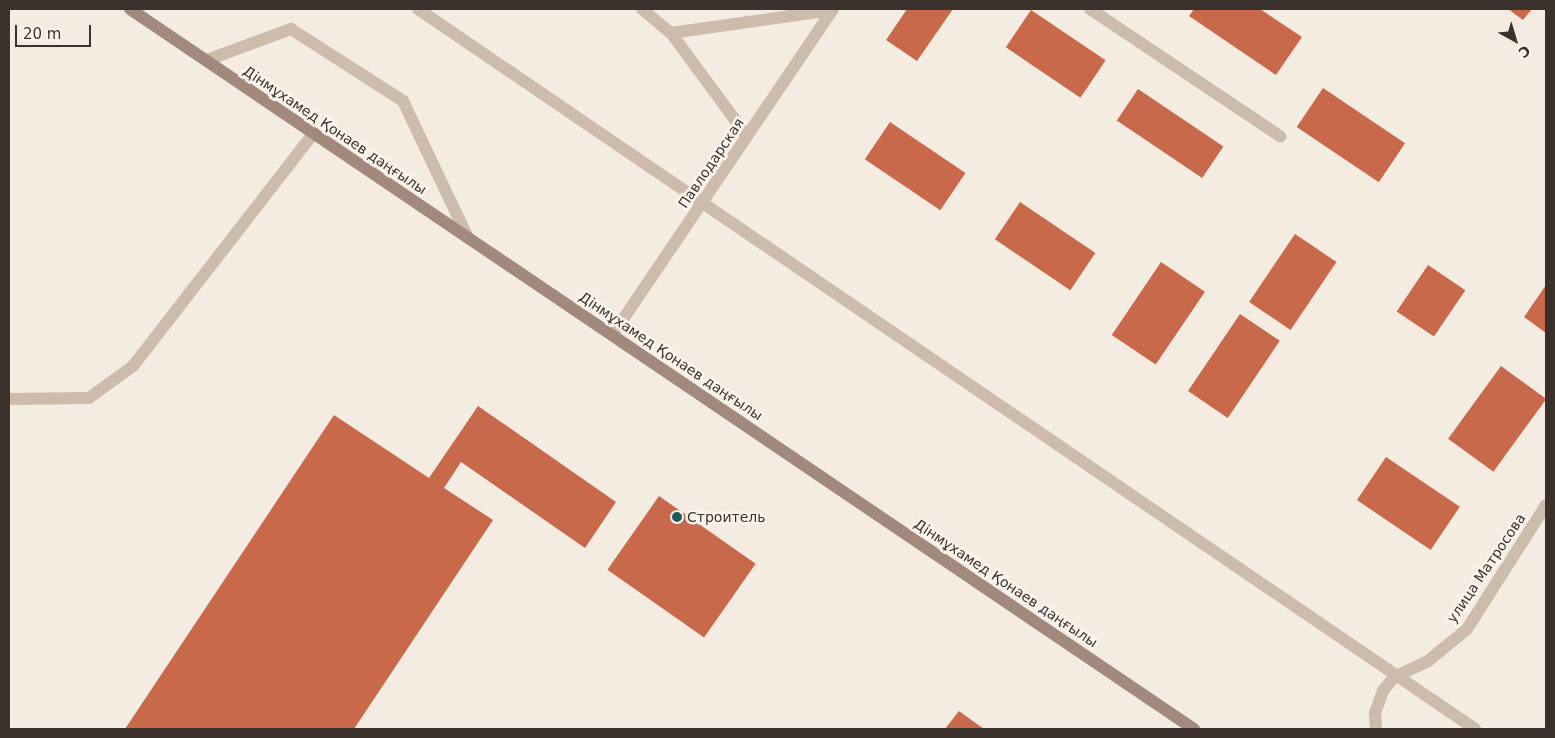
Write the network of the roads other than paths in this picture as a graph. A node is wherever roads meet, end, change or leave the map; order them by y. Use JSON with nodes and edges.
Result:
{"nodes":[{"id":1,"x":130,"y":9,"type":"edge"},
{"id":2,"x":418,"y":9,"type":"edge"},
{"id":3,"x":642,"y":9,"type":"edge"},
{"id":4,"x":1090,"y":9,"type":"edge"},
{"id":5,"x":832,"y":10,"type":"edge"},
{"id":6,"x":671,"y":33,"type":"junction"},
{"id":7,"x":207,"y":60,"type":"junction"},
{"id":8,"x":314,"y":133,"type":"junction"},
{"id":9,"x":747,"y":136,"type":"junction"},
{"id":10,"x":1280,"y":136,"type":"dead end"},
{"id":11,"x":704,"y":200,"type":"junction"},
{"id":12,"x":468,"y":238,"type":"junction"},
{"id":13,"x":613,"y":334,"type":"junction"},
{"id":14,"x":9,"y":399,"type":"edge"},
{"id":15,"x":1546,"y":505,"type":"edge"},
{"id":16,"x":1394,"y":677,"type":"junction"},
{"id":17,"x":1194,"y":729,"type":"edge"},
{"id":18,"x":1376,"y":729,"type":"edge"},
{"id":19,"x":1475,"y":729,"type":"edge"}],
"edges":[{"from":1,"to":7,"type":"street","name":"Дінмұхамед Қонаев даңғылы"},
{"from":2,"to":11,"type":"street"},
{"from":3,"to":6,"type":"street"},
{"from":4,"to":10,"type":"street"},
{"from":5,"to":6,"type":"street"},
{"from":5,"to":9,"type":"street","name":"Павлодарская"},
{"from":6,"to":9,"type":"street"},
{"from":7,"to":8,"type":"street","name":"Дінмұхамед Қонаев даңғылы"},
{"from":7,"to":12,"type":"street"},
{"from":8,"to":12,"type":"street","name":"Дінмұхамед Қонаев даңғылы"},
{"from":8,"to":14,"type":"street"},
{"from":9,"to":11,"type":"street","name":"Павлодарская"},
{"from":11,"to":13,"type":"street","name":"Павлодарская"},
{"from":11,"to":16,"type":"street"},
{"from":12,"to":13,"type":"street","name":"Дінмұхамед Қонаев даңғылы"},
{"from":13,"to":17,"type":"street","name":"Дінмұхамед Қонаев даңғылы"},
{"from":15,"to":16,"type":"street","name":"улица Матросова"},
{"from":16,"to":18,"type":"street"},
{"from":16,"to":19,"type":"street"}]}
